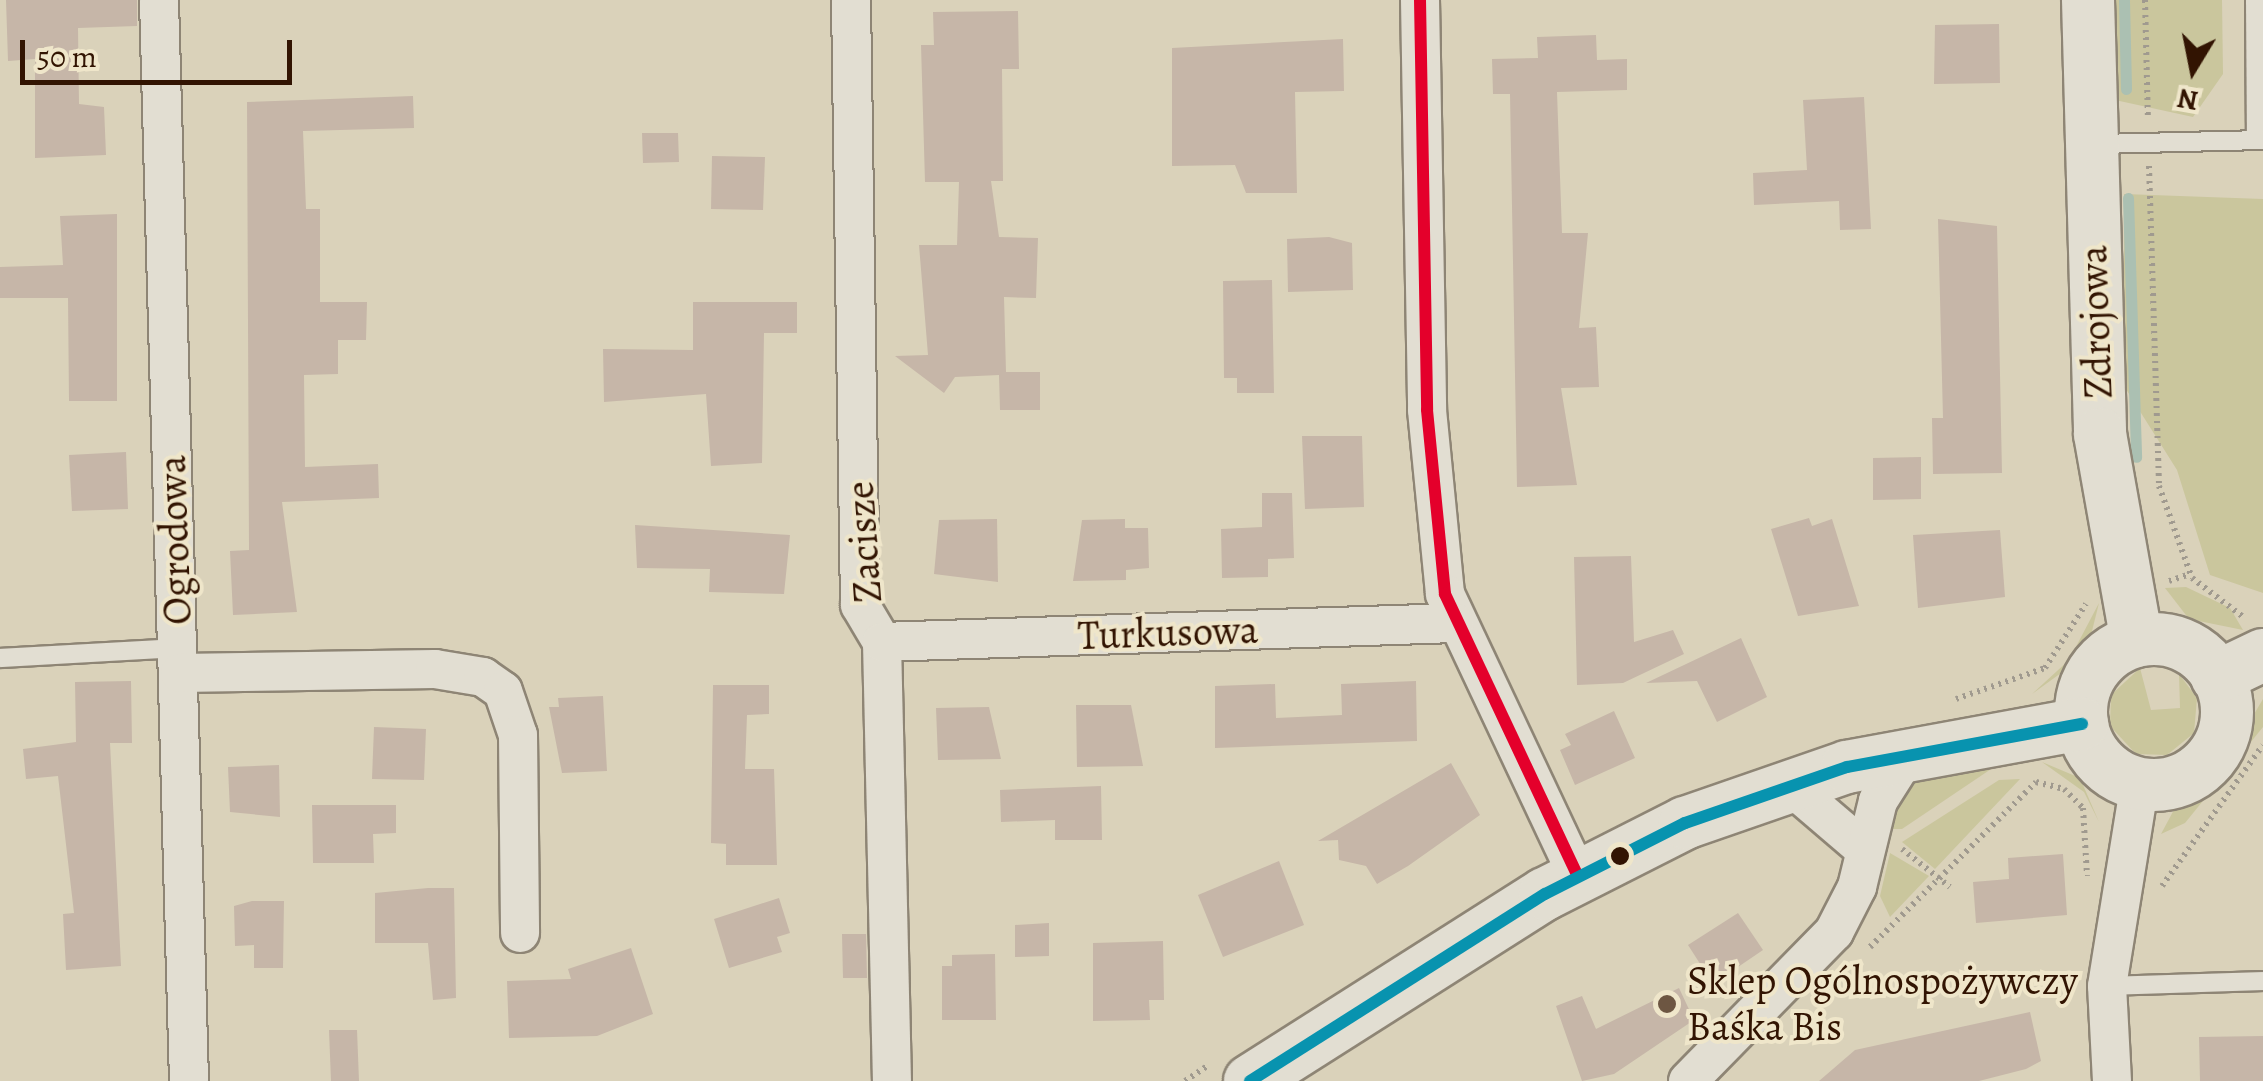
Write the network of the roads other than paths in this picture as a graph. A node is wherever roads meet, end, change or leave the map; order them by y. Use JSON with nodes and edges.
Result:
{"nodes":[{"id":1,"x":159,"y":0,"type":"edge"},
{"id":2,"x":851,"y":0,"type":"edge"},
{"id":3,"x":1420,"y":0,"type":"edge"},
{"id":4,"x":2088,"y":0,"type":"edge"},
{"id":5,"x":2255,"y":0,"type":"edge"},
{"id":6,"x":2260,"y":140,"type":"edge"},
{"id":7,"x":2092,"y":144,"type":"junction"},
{"id":8,"x":1455,"y":623,"type":"junction"},
{"id":9,"x":2137,"y":641,"type":"junction"},
{"id":10,"x":882,"y":642,"type":"junction"},
{"id":11,"x":2243,"y":654,"type":"edge"},
{"id":12,"x":0,"y":658,"type":"edge"},
{"id":13,"x":179,"y":661,"type":"junction"},
{"id":14,"x":2082,"y":724,"type":"junction"},
{"id":15,"x":1909,"y":752,"type":"junction"},
{"id":16,"x":2140,"y":783,"type":"junction"},
{"id":17,"x":1788,"y":784,"type":"junction"},
{"id":18,"x":1879,"y":845,"type":"junction"},
{"id":19,"x":1578,"y":875,"type":"junction"},
{"id":20,"x":520,"y":933,"type":"dead end"},
{"id":21,"x":2263,"y":981,"type":"edge"},
{"id":22,"x":2106,"y":986,"type":"junction"},
{"id":23,"x":189,"y":1081,"type":"edge"},
{"id":24,"x":892,"y":1081,"type":"edge"},
{"id":25,"x":1250,"y":1081,"type":"edge"},
{"id":26,"x":1688,"y":1081,"type":"edge"},
{"id":27,"x":2112,"y":1081,"type":"edge"}],
"edges":[{"from":1,"to":13,"type":"street","name":"Ogrodowa"},
{"from":2,"to":10,"type":"street","name":"Zacisze"},
{"from":3,"to":8,"type":"street"},
{"from":4,"to":7,"type":"main road","name":"Zdrojowa"},
{"from":5,"to":6,"type":"lane"},
{"from":6,"to":7,"type":"lane"},
{"from":7,"to":9,"type":"main road","name":"Zdrojowa"},
{"from":8,"to":10,"type":"street","name":"Turkusowa"},
{"from":8,"to":19,"type":"street"},
{"from":9,"to":11,"type":"main road"},
{"from":9,"to":14,"type":"main road"},
{"from":10,"to":24,"type":"street","name":"Zacisze"},
{"from":11,"to":16,"type":"main road"},
{"from":12,"to":13,"type":"lane"},
{"from":13,"to":20,"type":"street"},
{"from":13,"to":23,"type":"street","name":"Ogrodowa"},
{"from":14,"to":15,"type":"main road"},
{"from":14,"to":16,"type":"main road"},
{"from":15,"to":17,"type":"main road"},
{"from":15,"to":18,"type":"street"},
{"from":16,"to":22,"type":"street"},
{"from":17,"to":18,"type":"street"},
{"from":17,"to":19,"type":"main road"},
{"from":18,"to":26,"type":"street"},
{"from":19,"to":25,"type":"main road"},
{"from":21,"to":22,"type":"lane"},
{"from":22,"to":27,"type":"street"}]}
